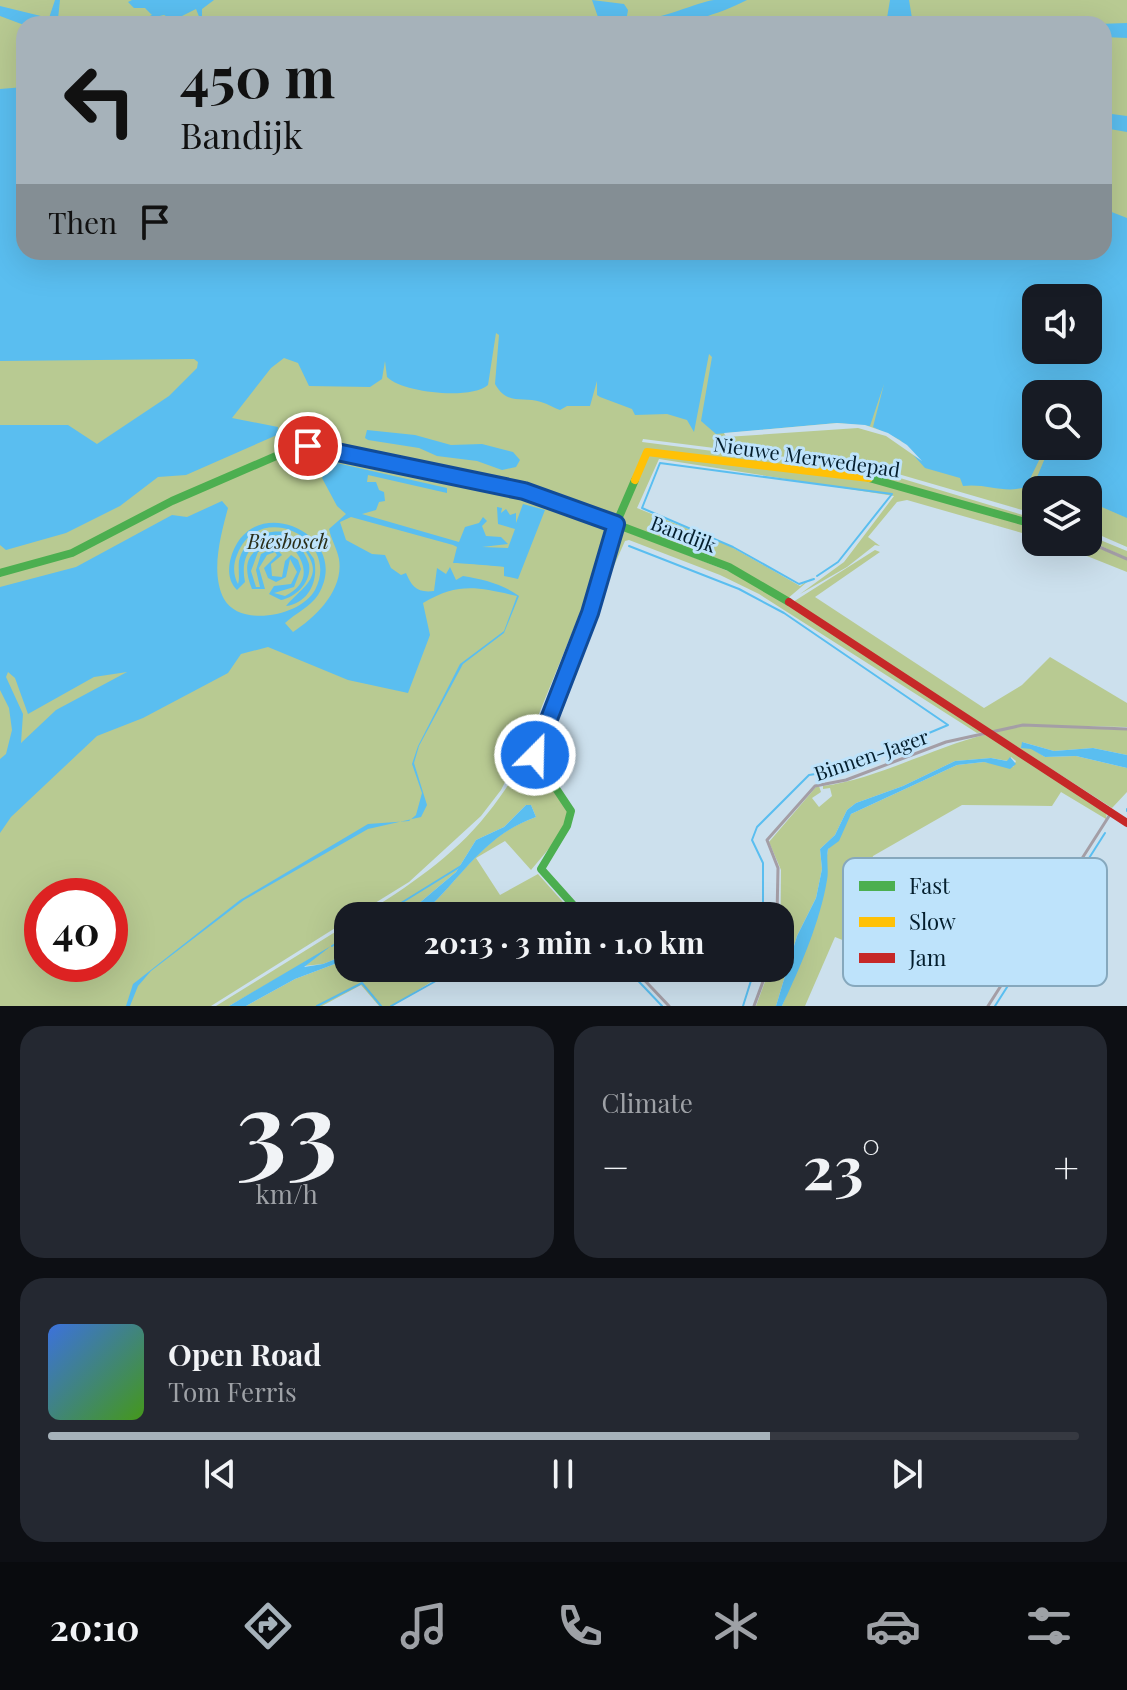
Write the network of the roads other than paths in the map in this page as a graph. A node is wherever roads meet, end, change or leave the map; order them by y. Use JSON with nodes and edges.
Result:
{"nodes":[{"id":1,"x":1022,"y":521,"type":"edge"},
{"id":2,"x":616,"y":524,"type":"junction"},
{"id":3,"x":1102,"y":548,"type":"edge"},
{"id":4,"x":1127,"y":559,"type":"edge"},
{"id":5,"x":0,"y":573,"type":"edge"},
{"id":6,"x":1127,"y":729,"type":"edge"},
{"id":7,"x":988,"y":732,"type":"junction"},
{"id":8,"x":1111,"y":812,"type":"junction"},
{"id":9,"x":1127,"y":823,"type":"edge"},
{"id":10,"x":1082,"y":858,"type":"edge"},
{"id":11,"x":570,"y":902,"type":"edge"},
{"id":12,"x":777,"y":902,"type":"edge"},
{"id":13,"x":646,"y":982,"type":"edge"},
{"id":14,"x":763,"y":982,"type":"edge"},
{"id":15,"x":1001,"y":986,"type":"edge"},
{"id":16,"x":669,"y":1006,"type":"edge"},
{"id":17,"x":754,"y":1006,"type":"edge"},
{"id":18,"x":988,"y":1006,"type":"edge"}],
"edges":[{"from":1,"to":2,"type":"main road","name":"Nieuwe Merwedepad"},
{"from":2,"to":5,"type":"main road","name":"Bandijk"},
{"from":2,"to":7,"type":"main road","name":"Bandijk"},
{"from":2,"to":11,"type":"main road","name":"Nieuwe Merwedepad"},
{"from":3,"to":4,"type":"street"},
{"from":6,"to":7,"type":"street"},
{"from":7,"to":8,"type":"main road","name":"Bandijk"},
{"from":7,"to":12,"type":"street","name":"Binnen-Jager"},
{"from":8,"to":9,"type":"main road","name":"Bandijk"},
{"from":8,"to":10,"type":"street"},
{"from":13,"to":16,"type":"street"},
{"from":14,"to":17,"type":"street"},
{"from":15,"to":18,"type":"street"}]}
